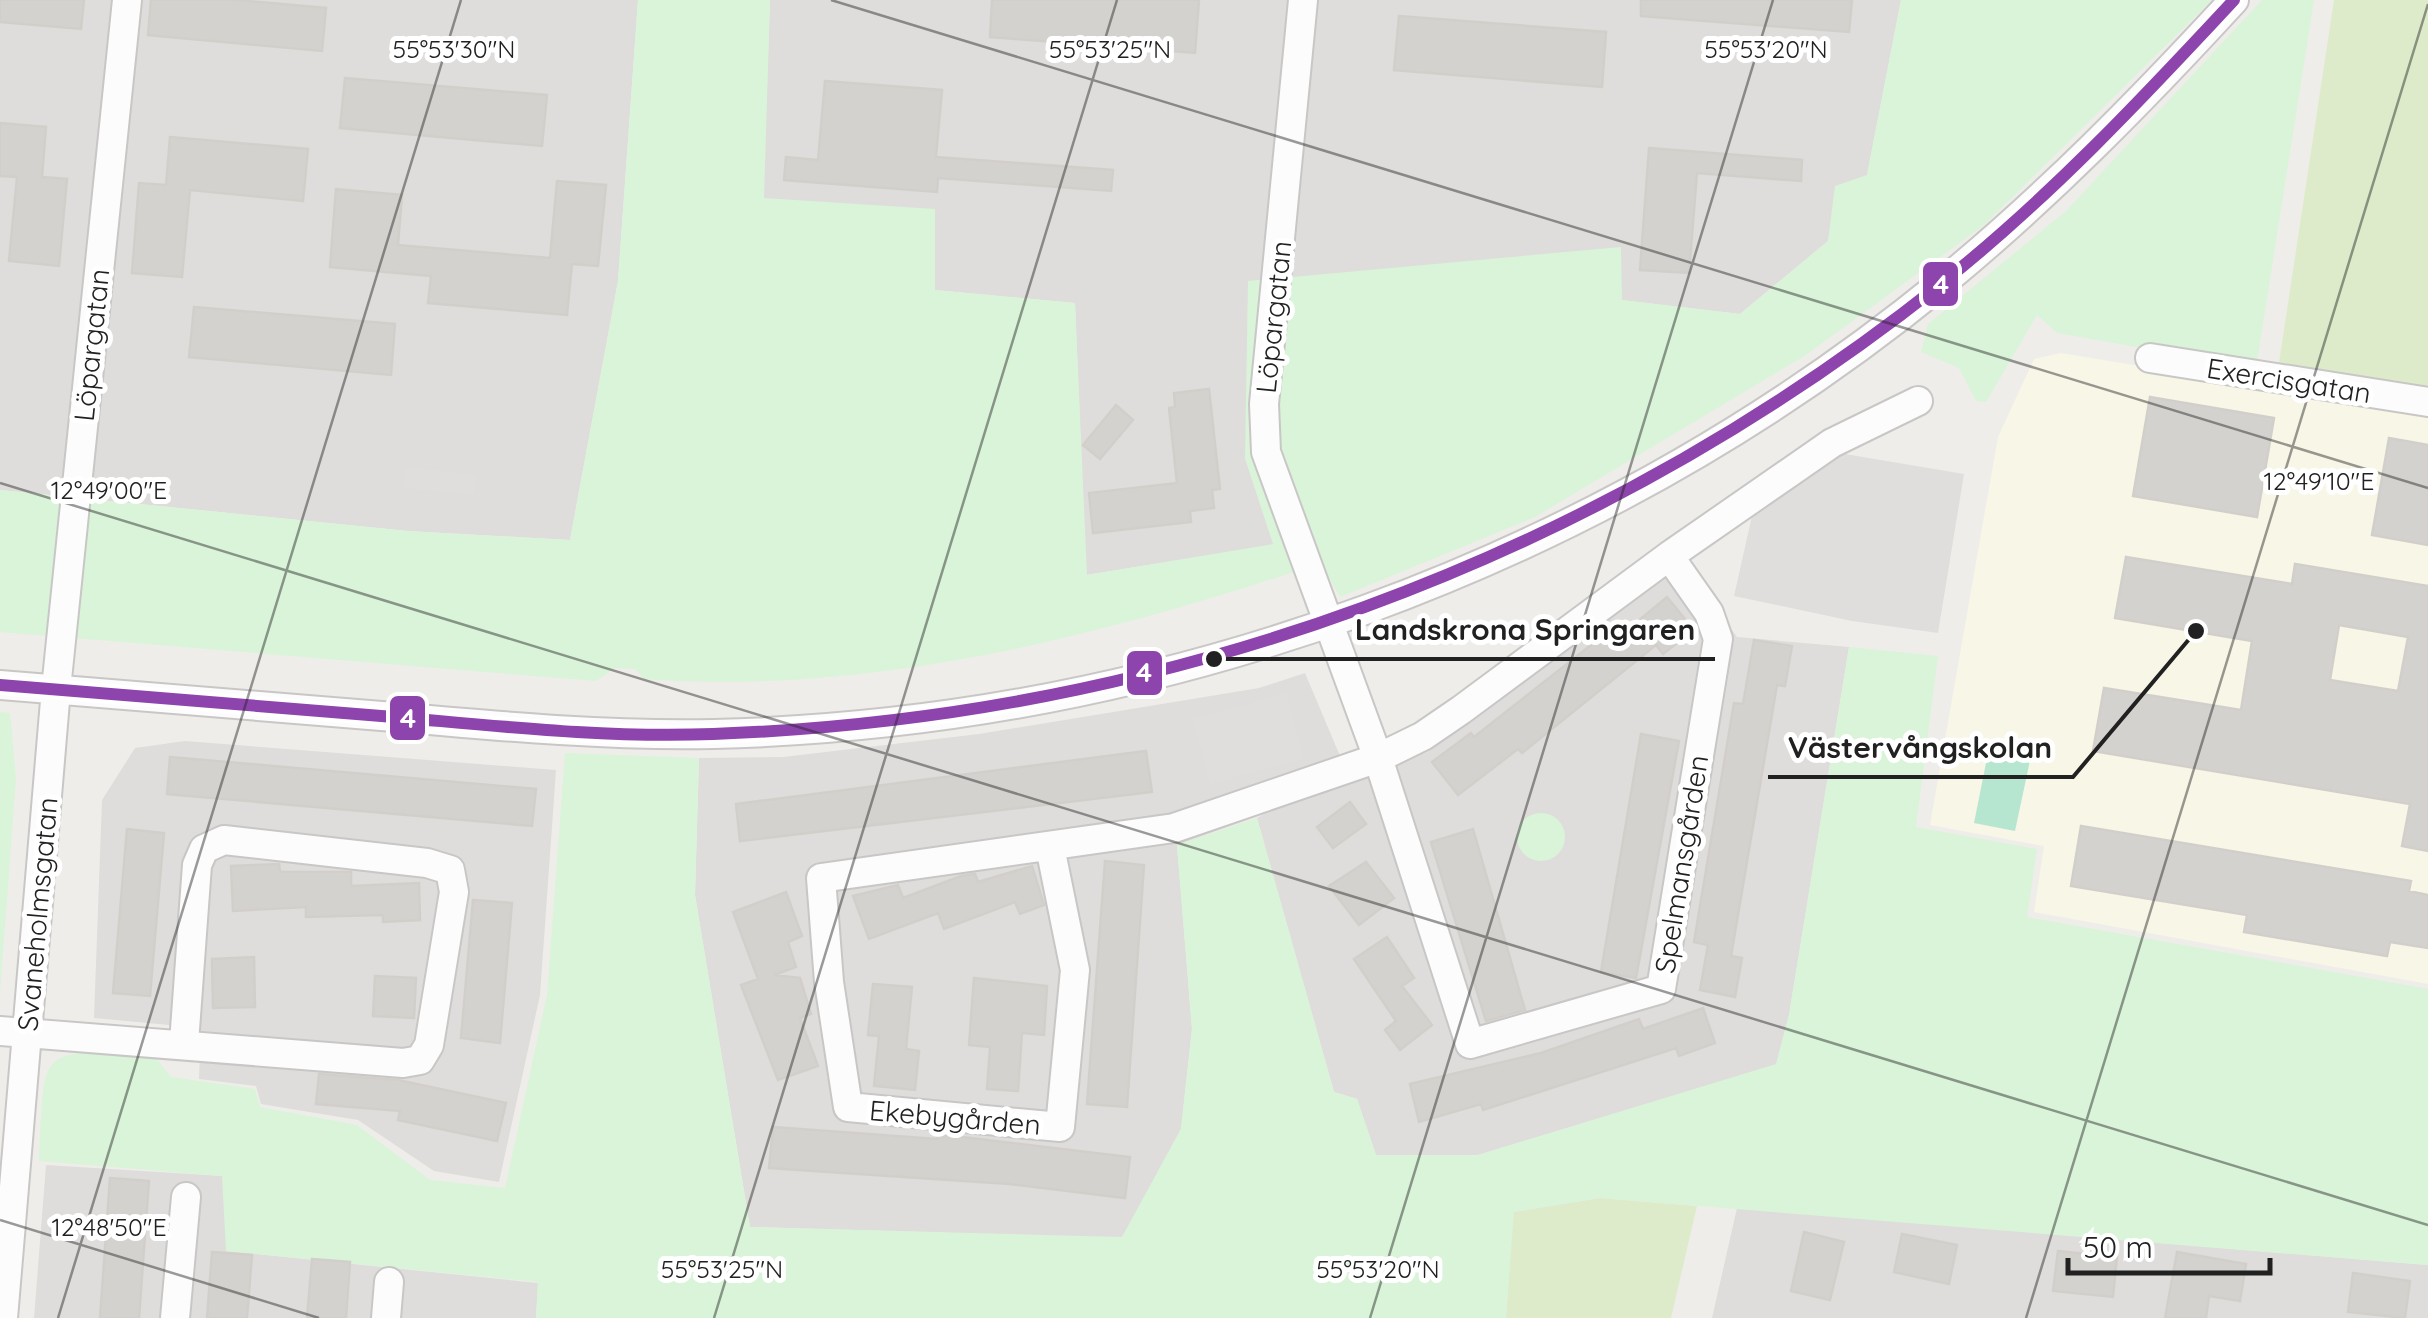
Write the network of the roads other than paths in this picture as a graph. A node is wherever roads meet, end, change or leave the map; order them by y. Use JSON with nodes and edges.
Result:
{"nodes":[{"id":1,"x":127,"y":0,"type":"edge"},
{"id":2,"x":1302,"y":0,"type":"edge"},
{"id":3,"x":2234,"y":0,"type":"edge"},
{"id":4,"x":2150,"y":358,"type":"dead end"},
{"id":5,"x":1918,"y":401,"type":"dead end"},
{"id":6,"x":2428,"y":402,"type":"edge"},
{"id":7,"x":1669,"y":556,"type":"junction"},
{"id":8,"x":1326,"y":625,"type":"junction"},
{"id":9,"x":0,"y":685,"type":"edge"},
{"id":10,"x":56,"y":689,"type":"junction"},
{"id":11,"x":1378,"y":758,"type":"junction"},
{"id":12,"x":1050,"y":847,"type":"junction"},
{"id":13,"x":14,"y":1032,"type":"edge"},
{"id":14,"x":184,"y":1043,"type":"junction"},
{"id":15,"x":186,"y":1197,"type":"dead end"},
{"id":16,"x":4,"y":1256,"type":"edge"},
{"id":17,"x":389,"y":1282,"type":"dead end"},
{"id":18,"x":4,"y":1318,"type":"edge"},
{"id":19,"x":175,"y":1318,"type":"edge"},
{"id":20,"x":386,"y":1318,"type":"edge"}],
"edges":[{"from":1,"to":10,"type":"street","name":"Löpargatan"},
{"from":2,"to":8,"type":"street","name":"Löpargatan"},
{"from":3,"to":8,"type":"street"},
{"from":4,"to":6,"type":"street","name":"Exercisgatan"},
{"from":5,"to":7,"type":"street"},
{"from":7,"to":11,"type":"street"},
{"from":7,"to":11,"type":"street","name":"Spelmansgården"},
{"from":8,"to":10,"type":"street"},
{"from":8,"to":11,"type":"street","name":"Spelmansgården"},
{"from":9,"to":10,"type":"street"},
{"from":10,"to":13,"type":"street","name":"Svaneholmsgatan"},
{"from":11,"to":12,"type":"street","name":"Ekebygården"},
{"from":12,"to":12,"type":"street","name":"Ekebygården"},
{"from":13,"to":14,"type":"street"},
{"from":13,"to":16,"type":"street","name":"Svaneholmsgatan"},
{"from":14,"to":14,"type":"street"},
{"from":15,"to":19,"type":"street"},
{"from":16,"to":18,"type":"street","name":"Svaneholmsgatan"},
{"from":17,"to":20,"type":"street"}]}
